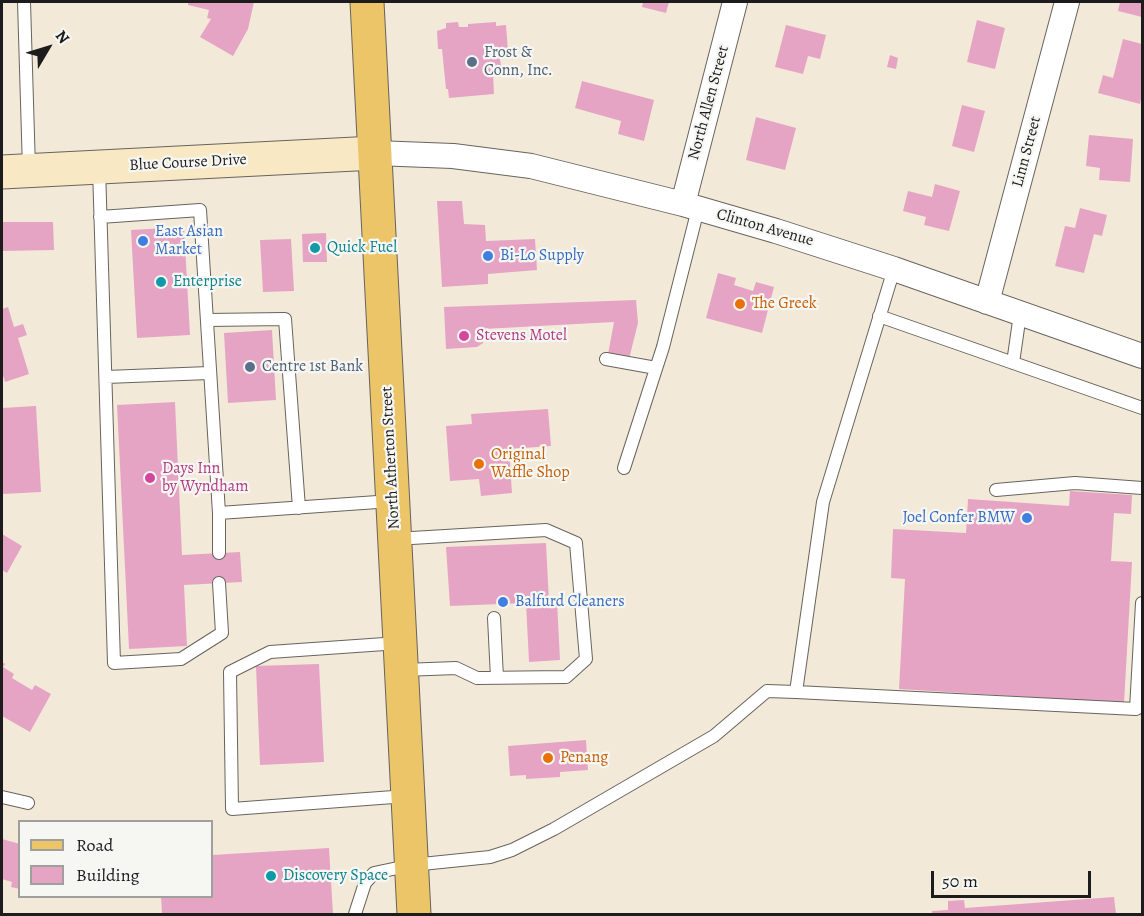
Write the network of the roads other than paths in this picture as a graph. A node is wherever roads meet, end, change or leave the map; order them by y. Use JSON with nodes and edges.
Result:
{"nodes":[{"id":1,"x":24,"y":2,"type":"edge"},
{"id":2,"x":367,"y":2,"type":"edge"},
{"id":3,"x":735,"y":2,"type":"edge"},
{"id":4,"x":1068,"y":2,"type":"edge"},
{"id":5,"x":375,"y":153,"type":"junction"},
{"id":6,"x":99,"y":167,"type":"junction"},
{"id":7,"x":15,"y":171,"type":"edge"},
{"id":8,"x":690,"y":207,"type":"junction"},
{"id":9,"x":100,"y":217,"type":"junction"},
{"id":10,"x":894,"y":269,"type":"junction"},
{"id":11,"x":987,"y":302,"type":"junction"},
{"id":12,"x":1020,"y":314,"type":"junction"},
{"id":13,"x":879,"y":316,"type":"junction"},
{"id":14,"x":207,"y":320,"type":"junction"},
{"id":15,"x":1143,"y":356,"type":"edge"},
{"id":16,"x":606,"y":359,"type":"dead end"},
{"id":17,"x":1013,"y":363,"type":"junction"},
{"id":18,"x":656,"y":368,"type":"junction"},
{"id":19,"x":209,"y":373,"type":"junction"},
{"id":20,"x":106,"y":377,"type":"junction"},
{"id":21,"x":1143,"y":408,"type":"edge"},
{"id":22,"x":624,"y":468,"type":"dead end"},
{"id":23,"x":1143,"y":488,"type":"edge"},
{"id":24,"x":996,"y":490,"type":"dead end"},
{"id":25,"x":393,"y":501,"type":"junction"},
{"id":26,"x":299,"y":508,"type":"junction"},
{"id":27,"x":219,"y":513,"type":"junction"},
{"id":28,"x":395,"y":539,"type":"junction"},
{"id":29,"x":219,"y":553,"type":"dead end"},
{"id":30,"x":219,"y":583,"type":"dead end"},
{"id":31,"x":1143,"y":603,"type":"edge"},
{"id":32,"x":494,"y":618,"type":"dead end"},
{"id":33,"x":401,"y":657,"type":"junction"},
{"id":34,"x":497,"y":678,"type":"junction"},
{"id":35,"x":796,"y":692,"type":"junction"},
{"id":36,"x":1139,"y":707,"type":"edge"},
{"id":37,"x":408,"y":796,"type":"junction"},
{"id":38,"x":2,"y":797,"type":"edge"},
{"id":39,"x":28,"y":802,"type":"dead end"},
{"id":40,"x":412,"y":866,"type":"junction"},
{"id":41,"x":355,"y":915,"type":"edge"},
{"id":42,"x":414,"y":915,"type":"edge"}],
"edges":[{"from":1,"to":7,"type":"lane"},
{"from":2,"to":5,"type":"main road","name":"North Atherton Street"},
{"from":3,"to":8,"type":"street","name":"North Allen Street"},
{"from":4,"to":11,"type":"street","name":"Linn Street"},
{"from":5,"to":6,"type":"main road","name":"Blue Course Drive"},
{"from":5,"to":8,"type":"street","name":"Clinton Avenue"},
{"from":5,"to":25,"type":"main road","name":"North Atherton Street"},
{"from":6,"to":7,"type":"main road","name":"Blue Course Drive"},
{"from":6,"to":9,"type":"lane"},
{"from":8,"to":10,"type":"street","name":"Clinton Avenue"},
{"from":8,"to":18,"type":"lane"},
{"from":9,"to":14,"type":"lane"},
{"from":9,"to":20,"type":"lane"},
{"from":10,"to":11,"type":"street","name":"Clinton Avenue"},
{"from":10,"to":13,"type":"lane"},
{"from":11,"to":12,"type":"street","name":"Clinton Avenue"},
{"from":12,"to":15,"type":"street","name":"Clinton Avenue"},
{"from":12,"to":17,"type":"lane"},
{"from":13,"to":17,"type":"lane"},
{"from":13,"to":35,"type":"lane"},
{"from":14,"to":19,"type":"lane"},
{"from":14,"to":26,"type":"lane"},
{"from":16,"to":18,"type":"lane"},
{"from":17,"to":21,"type":"lane"},
{"from":18,"to":22,"type":"lane"},
{"from":19,"to":20,"type":"lane"},
{"from":19,"to":27,"type":"lane"},
{"from":20,"to":30,"type":"lane"},
{"from":23,"to":24,"type":"lane"},
{"from":25,"to":26,"type":"lane"},
{"from":25,"to":28,"type":"main road","name":"North Atherton Street"},
{"from":26,"to":27,"type":"lane"},
{"from":27,"to":29,"type":"lane"},
{"from":28,"to":33,"type":"main road","name":"North Atherton Street"},
{"from":28,"to":34,"type":"lane"},
{"from":31,"to":36,"type":"lane"},
{"from":32,"to":34,"type":"lane"},
{"from":33,"to":34,"type":"lane"},
{"from":33,"to":37,"type":"main road","name":"North Atherton Street"},
{"from":33,"to":37,"type":"lane"},
{"from":35,"to":36,"type":"lane"},
{"from":35,"to":40,"type":"lane"},
{"from":37,"to":40,"type":"main road","name":"North Atherton Street"},
{"from":38,"to":39,"type":"lane"},
{"from":40,"to":41,"type":"lane"},
{"from":40,"to":42,"type":"main road","name":"North Atherton Street"}]}
